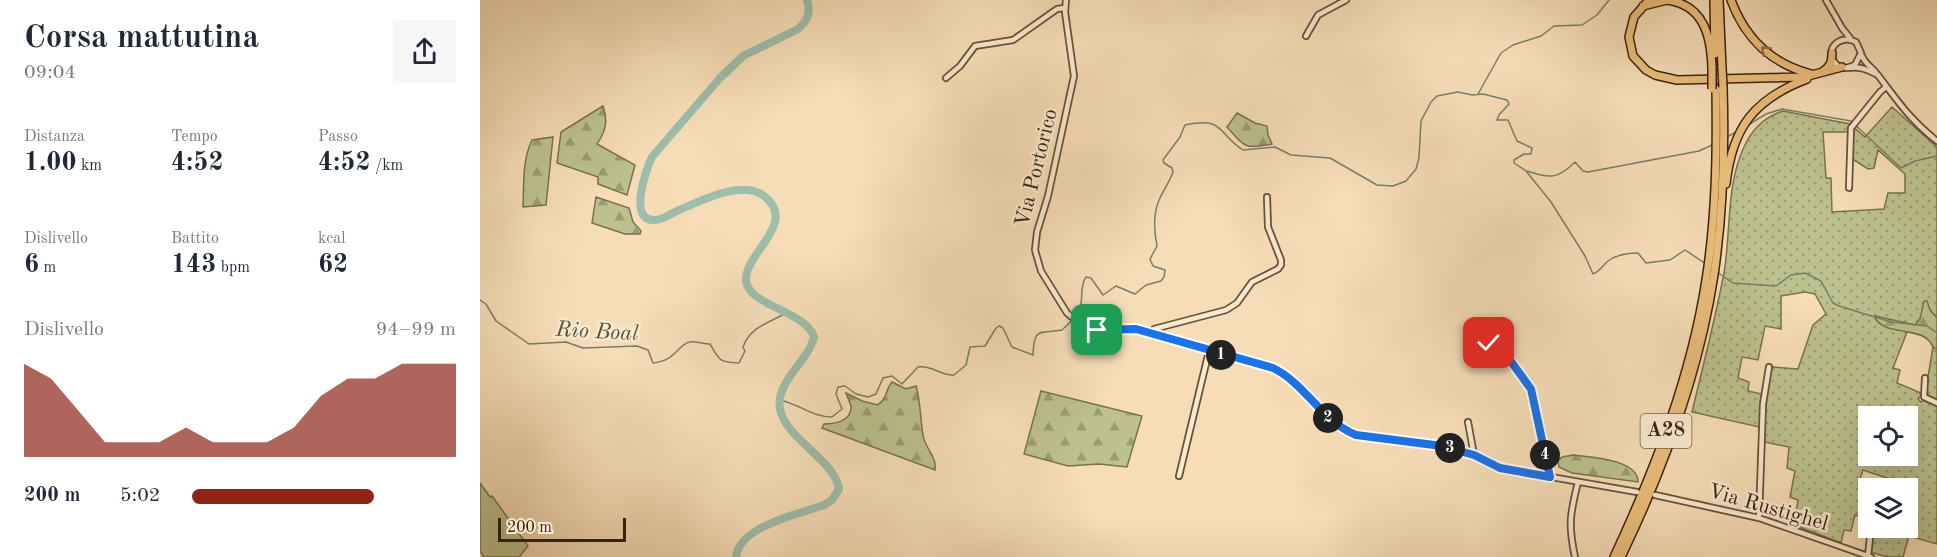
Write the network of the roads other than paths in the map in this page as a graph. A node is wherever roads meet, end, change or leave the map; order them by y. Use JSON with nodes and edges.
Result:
{"nodes":[{"id":1,"x":1066,"y":0,"type":"edge"},
{"id":2,"x":1346,"y":0,"type":"edge"},
{"id":3,"x":1667,"y":0,"type":"edge"},
{"id":4,"x":1713,"y":0,"type":"edge"},
{"id":5,"x":1719,"y":0,"type":"edge"},
{"id":6,"x":1731,"y":0,"type":"edge"},
{"id":7,"x":1826,"y":0,"type":"edge"},
{"id":8,"x":1646,"y":3,"type":"edge"},
{"id":9,"x":1064,"y":8,"type":"junction"},
{"id":10,"x":1842,"y":28,"type":"junction"},
{"id":11,"x":1306,"y":36,"type":"dead end"},
{"id":12,"x":1852,"y":40,"type":"junction"},
{"id":13,"x":1836,"y":43,"type":"junction"},
{"id":14,"x":1832,"y":53,"type":"junction"},
{"id":15,"x":1861,"y":54,"type":"junction"},
{"id":16,"x":1716,"y":68,"type":"junction"},
{"id":17,"x":1844,"y":68,"type":"junction"},
{"id":18,"x":1816,"y":75,"type":"junction"},
{"id":19,"x":1878,"y":75,"type":"junction"},
{"id":20,"x":946,"y":78,"type":"dead end"},
{"id":21,"x":1886,"y":87,"type":"junction"},
{"id":22,"x":1717,"y":88,"type":"junction"},
{"id":23,"x":1720,"y":135,"type":"junction"},
{"id":24,"x":1937,"y":141,"type":"edge"},
{"id":25,"x":1849,"y":188,"type":"dead end"},
{"id":26,"x":1267,"y":197,"type":"dead end"},
{"id":27,"x":1715,"y":250,"type":"junction"},
{"id":28,"x":1709,"y":282,"type":"junction"},
{"id":29,"x":1149,"y":333,"type":"junction"},
{"id":30,"x":1489,"y":343,"type":"dead end"},
{"id":31,"x":1209,"y":351,"type":"junction"},
{"id":32,"x":1768,"y":367,"type":"dead end"},
{"id":33,"x":1925,"y":378,"type":"dead end"},
{"id":34,"x":1937,"y":403,"type":"edge"},
{"id":35,"x":1468,"y":422,"type":"dead end"},
{"id":36,"x":1474,"y":455,"type":"junction"},
{"id":37,"x":1179,"y":476,"type":"dead end"},
{"id":38,"x":1550,"y":477,"type":"junction"},
{"id":39,"x":1578,"y":482,"type":"junction"},
{"id":40,"x":1637,"y":492,"type":"dead end"},
{"id":41,"x":1655,"y":495,"type":"dead end"},
{"id":42,"x":1759,"y":518,"type":"junction"},
{"id":43,"x":1870,"y":538,"type":"edge"},
{"id":44,"x":1869,"y":556,"type":"edge"},
{"id":45,"x":1575,"y":557,"type":"edge"},
{"id":46,"x":1614,"y":557,"type":"edge"},
{"id":47,"x":1621,"y":557,"type":"edge"}],
"edges":[{"from":1,"to":9,"type":"street"},
{"from":2,"to":11,"type":"street"},
{"from":3,"to":8,"type":"highway"},
{"from":3,"to":16,"type":"highway"},
{"from":4,"to":16,"type":"highway","number":"A28"},
{"from":5,"to":16,"type":"highway","number":"A28"},
{"from":18,"to":6,"type":"highway","one_way":true},
{"from":7,"to":10,"type":"street"},
{"from":8,"to":18,"type":"highway"},
{"from":9,"to":20,"type":"street"},
{"from":9,"to":29,"type":"street","name":"Via Portorico"},
{"from":10,"to":12,"type":"street"},
{"from":10,"to":13,"type":"street"},
{"from":12,"to":13,"type":"street"},
{"from":12,"to":15,"type":"street"},
{"from":13,"to":14,"type":"street"},
{"from":14,"to":17,"type":"street"},
{"from":14,"to":18,"type":"highway"},
{"from":15,"to":17,"type":"street"},
{"from":15,"to":19,"type":"street"},
{"from":16,"to":22,"type":"highway","number":"A28","bridge":true},
{"from":17,"to":18,"type":"highway"},
{"from":17,"to":19,"type":"street"},
{"from":18,"to":27,"type":"highway"},
{"from":19,"to":21,"type":"street"},
{"from":21,"to":24,"type":"street"},
{"from":21,"to":25,"type":"street"},
{"from":22,"to":23,"type":"highway","number":"A28"},
{"from":22,"to":23,"type":"highway","number":"A28"},
{"from":23,"to":27,"type":"highway","number":"A28"},
{"from":26,"to":29,"type":"street"},
{"from":27,"to":28,"type":"highway","number":"A28"},
{"from":28,"to":46,"type":"highway","number":"A28"},
{"from":28,"to":47,"type":"highway","number":"A28"},
{"from":29,"to":31,"type":"street"},
{"from":30,"to":38,"type":"street"},
{"from":31,"to":36,"type":"street"},
{"from":31,"to":37,"type":"street"},
{"from":32,"to":42,"type":"street"},
{"from":33,"to":34,"type":"street"},
{"from":35,"to":36,"type":"street"},
{"from":36,"to":38,"type":"street"},
{"from":38,"to":39,"type":"street"},
{"from":39,"to":40,"type":"street"},
{"from":39,"to":45,"type":"street"},
{"from":41,"to":42,"type":"street","name":"Via Rustighel"},
{"from":42,"to":44,"type":"street","name":"Via Rustighel"},
{"from":43,"to":44,"type":"street"}]}
